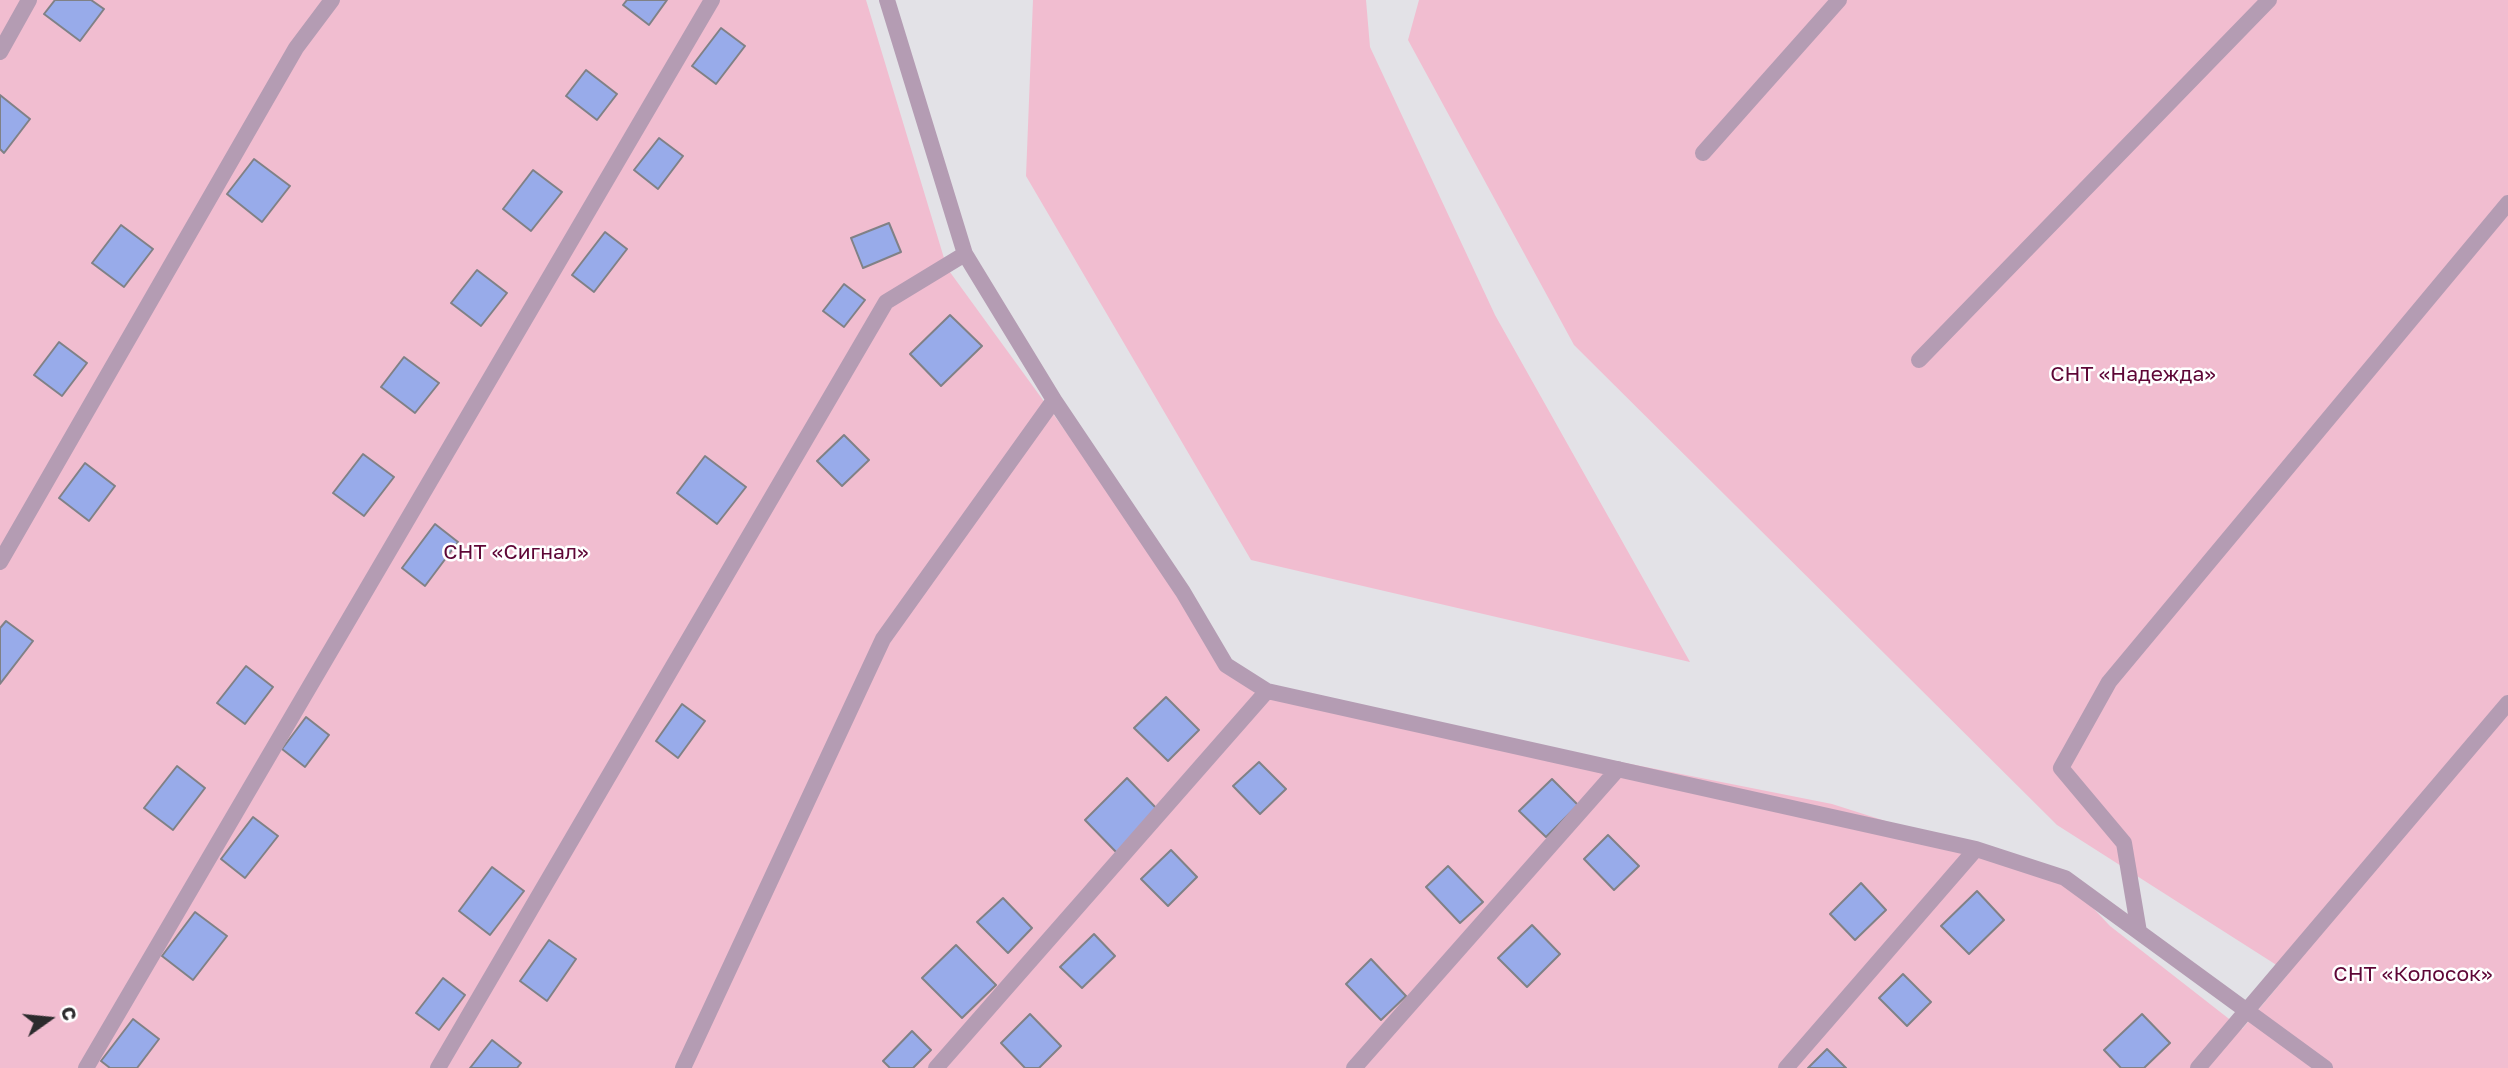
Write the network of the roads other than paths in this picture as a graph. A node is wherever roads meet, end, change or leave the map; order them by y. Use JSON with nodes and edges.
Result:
{"nodes":[{"id":1,"x":29,"y":0,"type":"edge"},
{"id":2,"x":332,"y":0,"type":"edge"},
{"id":3,"x":712,"y":0,"type":"edge"},
{"id":4,"x":887,"y":0,"type":"edge"},
{"id":5,"x":1839,"y":0,"type":"edge"},
{"id":6,"x":2269,"y":0,"type":"edge"},
{"id":7,"x":0,"y":52,"type":"edge"},
{"id":8,"x":1703,"y":153,"type":"dead end"},
{"id":9,"x":2508,"y":203,"type":"edge"},
{"id":10,"x":965,"y":254,"type":"junction"},
{"id":11,"x":1919,"y":360,"type":"dead end"},
{"id":12,"x":1054,"y":400,"type":"junction"},
{"id":13,"x":0,"y":562,"type":"edge"},
{"id":14,"x":1267,"y":691,"type":"junction"},
{"id":15,"x":2508,"y":704,"type":"edge"},
{"id":16,"x":1618,"y":769,"type":"junction"},
{"id":17,"x":1976,"y":849,"type":"junction"},
{"id":18,"x":2139,"y":932,"type":"junction"},
{"id":19,"x":2247,"y":1011,"type":"junction"},
{"id":20,"x":86,"y":1068,"type":"edge"},
{"id":21,"x":438,"y":1068,"type":"edge"},
{"id":22,"x":683,"y":1068,"type":"edge"},
{"id":23,"x":936,"y":1068,"type":"edge"},
{"id":24,"x":1354,"y":1068,"type":"edge"},
{"id":25,"x":1786,"y":1068,"type":"edge"},
{"id":26,"x":2198,"y":1068,"type":"edge"},
{"id":27,"x":2325,"y":1068,"type":"edge"}],
"edges":[{"from":1,"to":7,"type":"lane"},
{"from":2,"to":13,"type":"lane"},
{"from":3,"to":20,"type":"lane"},
{"from":4,"to":10,"type":"lane"},
{"from":5,"to":8,"type":"lane"},
{"from":6,"to":11,"type":"lane"},
{"from":9,"to":18,"type":"lane"},
{"from":10,"to":12,"type":"lane"},
{"from":10,"to":21,"type":"lane"},
{"from":12,"to":14,"type":"lane"},
{"from":12,"to":22,"type":"lane"},
{"from":14,"to":16,"type":"lane"},
{"from":14,"to":23,"type":"lane"},
{"from":15,"to":19,"type":"lane"},
{"from":16,"to":17,"type":"lane"},
{"from":16,"to":24,"type":"lane"},
{"from":17,"to":18,"type":"lane"},
{"from":17,"to":25,"type":"lane"},
{"from":18,"to":19,"type":"lane"},
{"from":19,"to":26,"type":"lane"},
{"from":19,"to":27,"type":"lane"}]}
